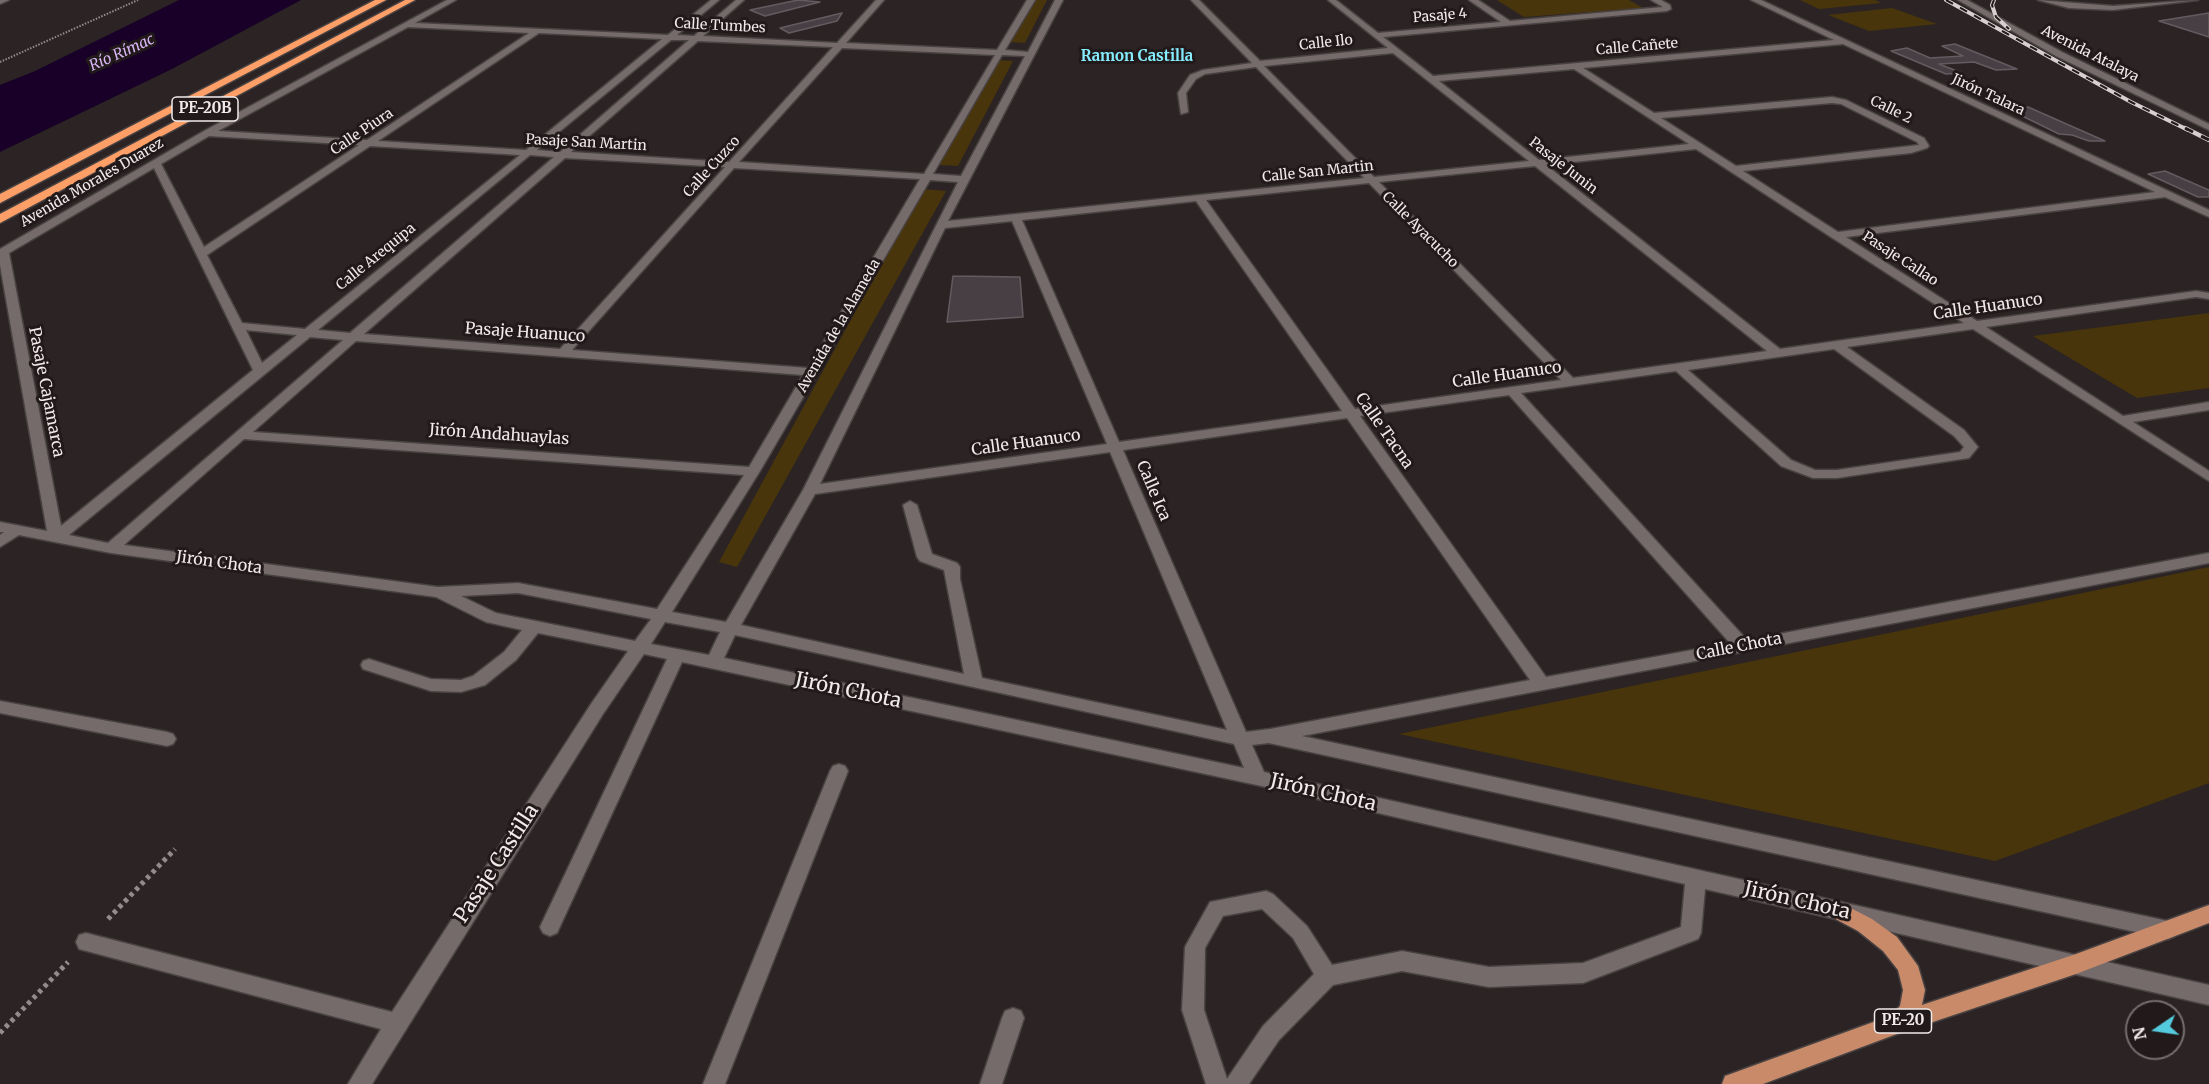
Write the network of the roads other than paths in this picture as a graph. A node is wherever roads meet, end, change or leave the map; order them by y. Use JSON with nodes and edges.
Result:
{"nodes":[{"id":1,"x":5,"y":0,"type":"edge"},
{"id":2,"x":382,"y":0,"type":"edge"},
{"id":3,"x":411,"y":0,"type":"edge"},
{"id":4,"x":452,"y":0,"type":"edge"},
{"id":5,"x":715,"y":0,"type":"edge"},
{"id":6,"x":740,"y":0,"type":"edge"},
{"id":7,"x":880,"y":0,"type":"edge"},
{"id":8,"x":1031,"y":0,"type":"edge"},
{"id":9,"x":1059,"y":0,"type":"edge"},
{"id":10,"x":1195,"y":0,"type":"edge"},
{"id":11,"x":1332,"y":0,"type":"edge"},
{"id":12,"x":1473,"y":0,"type":"edge"},
{"id":13,"x":1655,"y":0,"type":"edge"},
{"id":14,"x":1755,"y":0,"type":"edge"},
{"id":15,"x":1962,"y":0,"type":"edge"},
{"id":16,"x":2042,"y":0,"type":"edge"},
{"id":17,"x":2194,"y":0,"type":"edge"},
{"id":18,"x":0,"y":2,"type":"edge"},
{"id":19,"x":1510,"y":24,"type":"junction"},
{"id":20,"x":408,"y":25,"type":"junction"},
{"id":21,"x":537,"y":31,"type":"junction"},
{"id":22,"x":1377,"y":35,"type":"junction"},
{"id":23,"x":670,"y":37,"type":"junction"},
{"id":24,"x":696,"y":38,"type":"junction"},
{"id":25,"x":1844,"y":42,"type":"junction"},
{"id":26,"x":840,"y":45,"type":"junction"},
{"id":27,"x":1396,"y":50,"type":"junction"},
{"id":28,"x":1000,"y":52,"type":"junction"},
{"id":29,"x":1030,"y":54,"type":"junction"},
{"id":30,"x":1259,"y":64,"type":"junction"},
{"id":31,"x":1575,"y":66,"type":"junction"},
{"id":32,"x":1432,"y":79,"type":"junction"},
{"id":33,"x":1184,"y":112,"type":"dead end"},
{"id":34,"x":1653,"y":116,"type":"junction"},
{"id":35,"x":2209,"y":127,"type":"edge"},
{"id":36,"x":207,"y":134,"type":"junction"},
{"id":37,"x":370,"y":143,"type":"junction"},
{"id":38,"x":1697,"y":146,"type":"junction"},
{"id":39,"x":528,"y":153,"type":"junction"},
{"id":40,"x":562,"y":155,"type":"junction"},
{"id":41,"x":1536,"y":162,"type":"junction"},
{"id":42,"x":156,"y":163,"type":"junction"},
{"id":43,"x":732,"y":165,"type":"junction"},
{"id":44,"x":1734,"y":169,"type":"junction"},
{"id":45,"x":926,"y":177,"type":"junction"},
{"id":46,"x":964,"y":179,"type":"junction"},
{"id":47,"x":1371,"y":180,"type":"junction"},
{"id":48,"x":2166,"y":194,"type":"junction"},
{"id":49,"x":1199,"y":198,"type":"junction"},
{"id":50,"x":0,"y":199,"type":"edge"},
{"id":51,"x":2209,"y":214,"type":"edge"},
{"id":52,"x":1016,"y":217,"type":"junction"},
{"id":53,"x":0,"y":219,"type":"edge"},
{"id":54,"x":942,"y":225,"type":"junction"},
{"id":55,"x":1835,"y":235,"type":"junction"},
{"id":56,"x":1,"y":252,"type":"edge"},
{"id":57,"x":201,"y":254,"type":"junction"},
{"id":58,"x":2209,"y":296,"type":"edge"},
{"id":59,"x":1974,"y":325,"type":"junction"},
{"id":60,"x":236,"y":326,"type":"junction"},
{"id":61,"x":308,"y":332,"type":"junction"},
{"id":62,"x":353,"y":337,"type":"junction"},
{"id":63,"x":1836,"y":345,"type":"junction"},
{"id":64,"x":564,"y":352,"type":"junction"},
{"id":65,"x":1777,"y":353,"type":"junction"},
{"id":66,"x":1678,"y":367,"type":"junction"},
{"id":67,"x":260,"y":371,"type":"junction"},
{"id":68,"x":812,"y":372,"type":"junction"},
{"id":69,"x":1570,"y":382,"type":"junction"},
{"id":70,"x":1512,"y":391,"type":"junction"},
{"id":71,"x":2209,"y":406,"type":"edge"},
{"id":72,"x":1351,"y":413,"type":"junction"},
{"id":73,"x":2121,"y":420,"type":"junction"},
{"id":74,"x":241,"y":435,"type":"junction"},
{"id":75,"x":1115,"y":447,"type":"junction"},
{"id":76,"x":753,"y":471,"type":"junction"},
{"id":77,"x":2209,"y":477,"type":"edge"},
{"id":78,"x":810,"y":490,"type":"junction"},
{"id":79,"x":910,"y":505,"type":"dead end"},
{"id":80,"x":0,"y":527,"type":"edge"},
{"id":81,"x":17,"y":530,"type":"junction"},
{"id":82,"x":57,"y":538,"type":"junction"},
{"id":83,"x":0,"y":542,"type":"edge"},
{"id":84,"x":111,"y":548,"type":"junction"},
{"id":85,"x":2209,"y":558,"type":"edge"},
{"id":86,"x":438,"y":592,"type":"junction"},
{"id":87,"x":661,"y":616,"type":"junction"},
{"id":88,"x":534,"y":626,"type":"junction"},
{"id":89,"x":730,"y":629,"type":"junction"},
{"id":90,"x":1743,"y":646,"type":"junction"},
{"id":91,"x":640,"y":647,"type":"junction"},
{"id":92,"x":677,"y":654,"type":"junction"},
{"id":93,"x":714,"y":662,"type":"junction"},
{"id":94,"x":369,"y":665,"type":"dead end"},
{"id":95,"x":974,"y":683,"type":"junction"},
{"id":96,"x":1542,"y":684,"type":"junction"},
{"id":97,"x":0,"y":708,"type":"edge"},
{"id":98,"x":1269,"y":736,"type":"junction"},
{"id":99,"x":167,"y":739,"type":"dead end"},
{"id":100,"x":1240,"y":739,"type":"junction"},
{"id":101,"x":839,"y":771,"type":"dead end"},
{"id":102,"x":1257,"y":778,"type":"junction"},
{"id":103,"x":1696,"y":878,"type":"junction"},
{"id":104,"x":1837,"y":910,"type":"junction"},
{"id":105,"x":2209,"y":914,"type":"edge"},
{"id":106,"x":550,"y":927,"type":"dead end"},
{"id":107,"x":2168,"y":930,"type":"junction"},
{"id":108,"x":86,"y":942,"type":"dead end"},
{"id":109,"x":2076,"y":964,"type":"junction"},
{"id":110,"x":1327,"y":976,"type":"junction"},
{"id":111,"x":2209,"y":995,"type":"edge"},
{"id":112,"x":1013,"y":1018,"type":"dead end"},
{"id":113,"x":396,"y":1023,"type":"junction"},
{"id":114,"x":1894,"y":1024,"type":"junction"},
{"id":115,"x":359,"y":1084,"type":"edge"},
{"id":116,"x":714,"y":1084,"type":"edge"},
{"id":117,"x":992,"y":1084,"type":"edge"},
{"id":118,"x":1217,"y":1084,"type":"edge"},
{"id":119,"x":1236,"y":1084,"type":"edge"},
{"id":120,"x":1733,"y":1084,"type":"edge"}],
"edges":[{"from":1,"to":18,"type":"street"},
{"from":2,"to":50,"type":"highway","name":"Avenida Morales Duarez","number":"PE-20B"},
{"from":3,"to":53,"type":"highway","name":"Avenida Morales Duarez","number":"PE-20B"},
{"from":4,"to":20,"type":"street","name":"Avenida Morales Duarez"},
{"from":5,"to":23,"type":"street","name":"Calle Arequipa"},
{"from":6,"to":24,"type":"street"},
{"from":7,"to":26,"type":"street","name":"Calle Cuzco"},
{"from":8,"to":28,"type":"street","name":"Avenida de la Alameda"},
{"from":9,"to":29,"type":"street"},
{"from":10,"to":30,"type":"street","name":"Calle Ayacucho"},
{"from":11,"to":22,"type":"street","name":"Pasaje Junin"},
{"from":12,"to":19,"type":"street"},
{"from":13,"to":19,"type":"street","name":"Pasaje 4"},
{"from":14,"to":25,"type":"street","name":"Jirón Talara"},
{"from":15,"to":35,"type":"street","name":"Avenida Atalaya"},
{"from":16,"to":17,"type":"street"},
{"from":19,"to":22,"type":"street","name":"Pasaje 4"},
{"from":20,"to":21,"type":"street","name":"Calle Tumbes"},
{"from":20,"to":36,"type":"street","name":"Avenida Morales Duarez"},
{"from":21,"to":23,"type":"street","name":"Calle Tumbes"},
{"from":21,"to":37,"type":"street","name":"Calle Piura"},
{"from":22,"to":27,"type":"street","name":"Pasaje Junin"},
{"from":23,"to":24,"type":"street","name":"Calle Tumbes"},
{"from":23,"to":39,"type":"street","name":"Calle Arequipa"},
{"from":24,"to":26,"type":"street","name":"Calle Tumbes"},
{"from":24,"to":40,"type":"street"},
{"from":25,"to":31,"type":"street","name":"Calle Cañete"},
{"from":25,"to":48,"type":"street","name":"Jirón Talara"},
{"from":26,"to":28,"type":"street","name":"Calle Tumbes"},
{"from":26,"to":43,"type":"street","name":"Calle Cuzco"},
{"from":27,"to":30,"type":"street","name":"Calle Ilo"},
{"from":27,"to":32,"type":"street","name":"Pasaje Junin"},
{"from":28,"to":29,"type":"street","name":"Calle Tumbes"},
{"from":28,"to":45,"type":"street","name":"Avenida de la Alameda"},
{"from":29,"to":46,"type":"street"},
{"from":30,"to":33,"type":"street","name":"Calle Ilo"},
{"from":30,"to":47,"type":"street","name":"Calle Ayacucho"},
{"from":31,"to":32,"type":"street","name":"Calle Cañete"},
{"from":31,"to":34,"type":"street","name":"Pasaje Callao"},
{"from":32,"to":41,"type":"street","name":"Pasaje Junin"},
{"from":34,"to":38,"type":"street","name":"Pasaje Callao"},
{"from":34,"to":44,"type":"street","name":"Calle 2"},
{"from":36,"to":37,"type":"street","name":"Pasaje San Martin"},
{"from":36,"to":42,"type":"street","name":"Avenida Morales Duarez"},
{"from":37,"to":39,"type":"street","name":"Pasaje San Martin"},
{"from":37,"to":57,"type":"street","name":"Calle Piura"},
{"from":38,"to":41,"type":"street","name":"Calle San Martin"},
{"from":38,"to":44,"type":"street","name":"Pasaje Callao"},
{"from":39,"to":40,"type":"street","name":"Pasaje San Martin"},
{"from":39,"to":61,"type":"street","name":"Calle Arequipa"},
{"from":40,"to":43,"type":"street","name":"Pasaje San Martin"},
{"from":40,"to":62,"type":"street"},
{"from":41,"to":47,"type":"street","name":"Calle San Martin"},
{"from":41,"to":65,"type":"street","name":"Pasaje Junin"},
{"from":42,"to":56,"type":"street","name":"Avenida Morales Duarez"},
{"from":42,"to":57,"type":"street"},
{"from":43,"to":45,"type":"street","name":"Pasaje San Martin"},
{"from":43,"to":64,"type":"street","name":"Calle Cuzco"},
{"from":44,"to":55,"type":"street","name":"Pasaje Callao"},
{"from":45,"to":46,"type":"street","name":"Pasaje San Martin"},
{"from":45,"to":68,"type":"street","name":"Avenida de la Alameda"},
{"from":46,"to":54,"type":"street"},
{"from":47,"to":49,"type":"street","name":"Calle San Martin"},
{"from":47,"to":69,"type":"street","name":"Calle Ayacucho"},
{"from":48,"to":51,"type":"street","name":"Jirón Talara"},
{"from":48,"to":55,"type":"street"},
{"from":49,"to":52,"type":"street","name":"Calle San Martin"},
{"from":49,"to":72,"type":"street","name":"Calle Tacna"},
{"from":52,"to":54,"type":"street","name":"Calle San Martin"},
{"from":52,"to":75,"type":"street","name":"Calle Ica"},
{"from":54,"to":78,"type":"street"},
{"from":55,"to":59,"type":"street","name":"Pasaje Callao"},
{"from":56,"to":82,"type":"street","name":"Pasaje Cajamarca"},
{"from":57,"to":60,"type":"street"},
{"from":58,"to":59,"type":"street","name":"Calle Huanuco"},
{"from":59,"to":63,"type":"street","name":"Calle Huanuco"},
{"from":59,"to":73,"type":"street","name":"Pasaje Callao"},
{"from":60,"to":61,"type":"street","name":"Pasaje Huanuco"},
{"from":60,"to":67,"type":"street"},
{"from":61,"to":62,"type":"street","name":"Pasaje Huanuco"},
{"from":61,"to":67,"type":"street","name":"Calle Arequipa"},
{"from":62,"to":64,"type":"street","name":"Pasaje Huanuco"},
{"from":62,"to":74,"type":"street"},
{"from":63,"to":65,"type":"street","name":"Calle Huanuco"},
{"from":63,"to":66,"type":"street"},
{"from":64,"to":68,"type":"street","name":"Pasaje Huanuco"},
{"from":65,"to":66,"type":"street","name":"Calle Huanuco"},
{"from":66,"to":69,"type":"street","name":"Calle Huanuco"},
{"from":67,"to":82,"type":"street","name":"Calle Arequipa"},
{"from":68,"to":76,"type":"street","name":"Avenida de la Alameda"},
{"from":69,"to":70,"type":"street","name":"Calle Huanuco"},
{"from":70,"to":72,"type":"street","name":"Calle Huanuco"},
{"from":70,"to":90,"type":"street"},
{"from":71,"to":73,"type":"street"},
{"from":72,"to":75,"type":"street","name":"Calle Huanuco"},
{"from":72,"to":96,"type":"street","name":"Calle Tacna"},
{"from":73,"to":77,"type":"street","name":"Pasaje Callao"},
{"from":74,"to":76,"type":"street","name":"Jirón Andahuaylas"},
{"from":74,"to":84,"type":"street"},
{"from":75,"to":78,"type":"street","name":"Calle Huanuco"},
{"from":75,"to":100,"type":"street","name":"Calle Ica"},
{"from":76,"to":87,"type":"street","name":"Avenida de la Alameda"},
{"from":78,"to":89,"type":"street"},
{"from":79,"to":95,"type":"street"},
{"from":80,"to":81,"type":"street","name":"Jirón Chota"},
{"from":81,"to":82,"type":"street","name":"Jirón Chota"},
{"from":81,"to":83,"type":"street"},
{"from":82,"to":84,"type":"street","name":"Jirón Chota"},
{"from":84,"to":86,"type":"street","name":"Jirón Chota"},
{"from":85,"to":90,"type":"street","name":"Calle Chota"},
{"from":86,"to":87,"type":"street","name":"Jirón Chota"},
{"from":86,"to":88,"type":"street","name":"Jirón Chota"},
{"from":87,"to":89,"type":"street","name":"Jirón Chota"},
{"from":87,"to":91,"type":"street","name":"Avenida de la Alameda"},
{"from":88,"to":91,"type":"street","name":"Jirón Chota"},
{"from":88,"to":94,"type":"street"},
{"from":89,"to":93,"type":"street"},
{"from":89,"to":95,"type":"street","name":"Jirón Chota"},
{"from":90,"to":96,"type":"street","name":"Calle Chota"},
{"from":91,"to":92,"type":"street","name":"Jirón Chota"},
{"from":91,"to":113,"type":"street","name":"Pasaje Castilla"},
{"from":92,"to":93,"type":"street","name":"Jirón Chota"},
{"from":92,"to":106,"type":"street"},
{"from":93,"to":102,"type":"street","name":"Jirón Chota"},
{"from":95,"to":100,"type":"street","name":"Jirón Chota"},
{"from":96,"to":98,"type":"street","name":"Calle Chota"},
{"from":97,"to":99,"type":"street"},
{"from":98,"to":100,"type":"street","name":"Jirón Chota"},
{"from":98,"to":107,"type":"street","name":"Jirón Chota"},
{"from":100,"to":102,"type":"street","name":"Calle Ica"},
{"from":101,"to":116,"type":"street"},
{"from":102,"to":103,"type":"street","name":"Jirón Chota"},
{"from":103,"to":104,"type":"street","name":"Jirón Chota"},
{"from":103,"to":110,"type":"street"},
{"from":104,"to":109,"type":"street","name":"Jirón Chota"},
{"from":104,"to":114,"type":"main road"},
{"from":105,"to":107,"type":"main road","number":"PE-20"},
{"from":107,"to":109,"type":"main road","number":"PE-20"},
{"from":108,"to":113,"type":"street"},
{"from":109,"to":111,"type":"street","name":"Jirón Chota"},
{"from":109,"to":114,"type":"main road","number":"PE-20"},
{"from":110,"to":118,"type":"street"},
{"from":110,"to":119,"type":"street"},
{"from":112,"to":117,"type":"street"},
{"from":113,"to":115,"type":"street","name":"Pasaje Castilla"},
{"from":114,"to":120,"type":"main road","number":"PE-20"}]}
